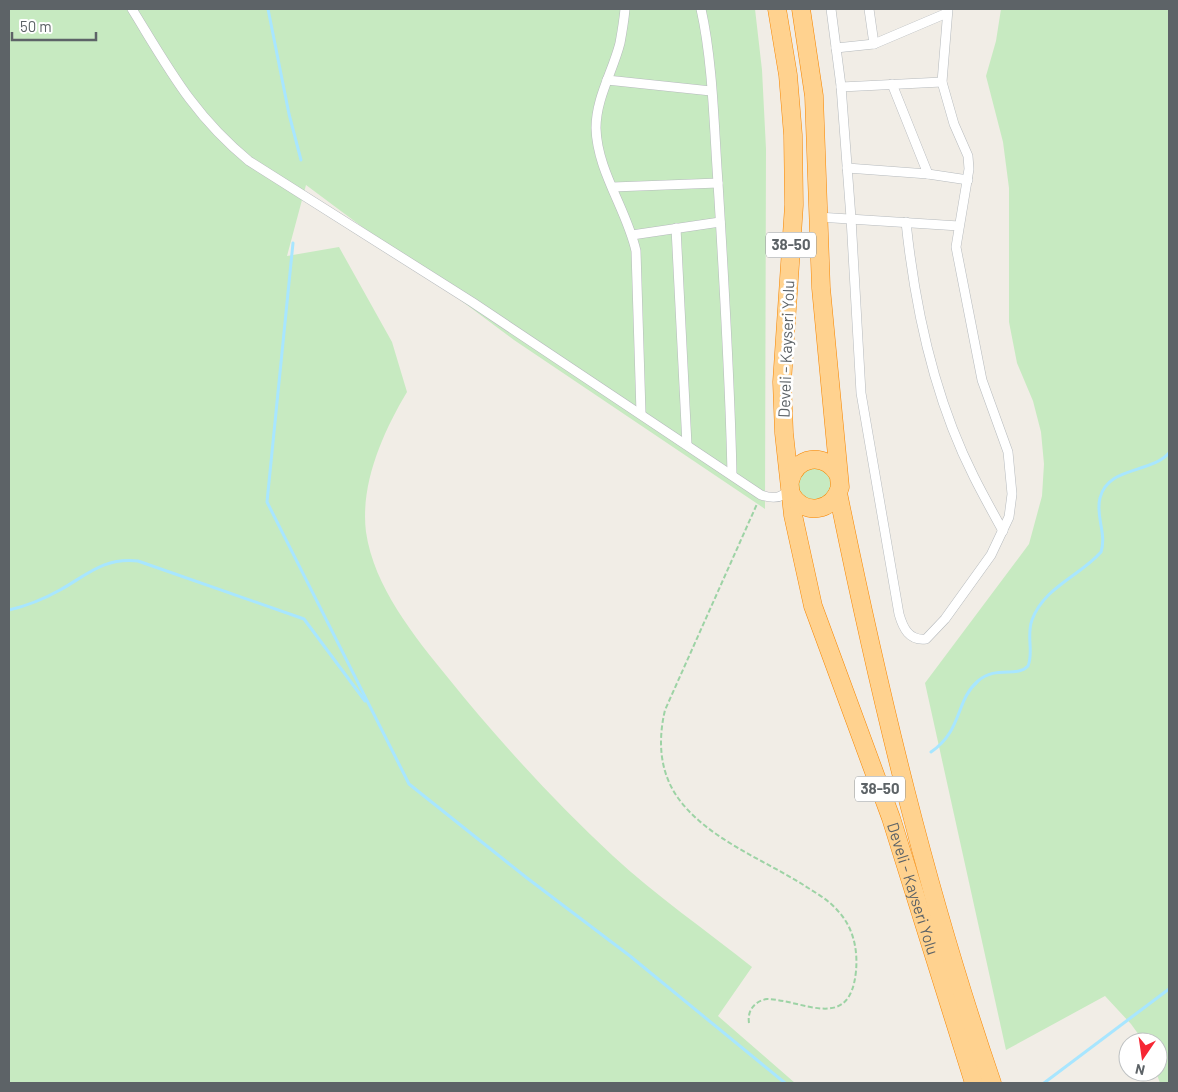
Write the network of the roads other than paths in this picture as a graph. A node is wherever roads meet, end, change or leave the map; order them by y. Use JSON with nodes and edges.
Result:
{"nodes":[{"id":1,"x":132,"y":9,"type":"edge"},
{"id":2,"x":625,"y":9,"type":"edge"},
{"id":3,"x":701,"y":9,"type":"edge"},
{"id":4,"x":777,"y":9,"type":"edge"},
{"id":5,"x":800,"y":9,"type":"edge"},
{"id":6,"x":831,"y":9,"type":"edge"},
{"id":7,"x":869,"y":9,"type":"edge"},
{"id":8,"x":948,"y":11,"type":"edge"},
{"id":9,"x":874,"y":44,"type":"junction"},
{"id":10,"x":836,"y":48,"type":"junction"},
{"id":11,"x":607,"y":80,"type":"junction"},
{"id":12,"x":942,"y":82,"type":"junction"},
{"id":13,"x":892,"y":84,"type":"junction"},
{"id":14,"x":841,"y":87,"type":"junction"},
{"id":15,"x":711,"y":91,"type":"junction"},
{"id":16,"x":847,"y":168,"type":"junction"},
{"id":17,"x":928,"y":174,"type":"junction"},
{"id":18,"x":968,"y":180,"type":"junction"},
{"id":19,"x":718,"y":183,"type":"junction"},
{"id":20,"x":613,"y":187,"type":"junction"},
{"id":21,"x":818,"y":218,"type":"junction"},
{"id":22,"x":851,"y":218,"type":"junction"},
{"id":23,"x":720,"y":222,"type":"junction"},
{"id":24,"x":906,"y":222,"type":"junction"},
{"id":25,"x":959,"y":226,"type":"junction"},
{"id":26,"x":676,"y":228,"type":"junction"},
{"id":27,"x":632,"y":235,"type":"junction"},
{"id":28,"x":640,"y":413,"type":"junction"},
{"id":29,"x":687,"y":445,"type":"junction"},
{"id":30,"x":838,"y":474,"type":"junction"},
{"id":31,"x":732,"y":475,"type":"junction"},
{"id":32,"x":790,"y":488,"type":"junction"},
{"id":33,"x":838,"y":493,"type":"junction"},
{"id":34,"x":1003,"y":531,"type":"junction"},
{"id":35,"x":974,"y":1083,"type":"edge"},
{"id":36,"x":992,"y":1083,"type":"edge"}],
"edges":[{"from":1,"to":28,"type":"street"},
{"from":2,"to":11,"type":"street"},
{"from":3,"to":15,"type":"street"},
{"from":4,"to":32,"type":"highway","name":"Develi - Kayseri Yolu","number":"38-50"},
{"from":5,"to":21,"type":"highway","name":"Develi - Kayseri Yolu","number":"38-50"},
{"from":6,"to":10,"type":"street"},
{"from":7,"to":9,"type":"street"},
{"from":8,"to":9,"type":"street"},
{"from":8,"to":12,"type":"street"},
{"from":9,"to":10,"type":"street"},
{"from":10,"to":14,"type":"street"},
{"from":11,"to":15,"type":"street"},
{"from":11,"to":20,"type":"street"},
{"from":12,"to":13,"type":"street"},
{"from":12,"to":18,"type":"street"},
{"from":13,"to":14,"type":"street"},
{"from":13,"to":17,"type":"street"},
{"from":14,"to":16,"type":"street"},
{"from":15,"to":19,"type":"street"},
{"from":16,"to":17,"type":"street"},
{"from":16,"to":22,"type":"street"},
{"from":17,"to":18,"type":"street"},
{"from":18,"to":25,"type":"street"},
{"from":19,"to":20,"type":"street"},
{"from":19,"to":23,"type":"street"},
{"from":20,"to":27,"type":"street"},
{"from":21,"to":22,"type":"street"},
{"from":21,"to":30,"type":"highway","name":"Develi - Kayseri Yolu","number":"38-50"},
{"from":22,"to":24,"type":"street"},
{"from":22,"to":34,"type":"street"},
{"from":23,"to":26,"type":"street"},
{"from":23,"to":31,"type":"street"},
{"from":24,"to":25,"type":"street"},
{"from":24,"to":34,"type":"street"},
{"from":25,"to":34,"type":"street"},
{"from":26,"to":27,"type":"street"},
{"from":26,"to":29,"type":"street"},
{"from":27,"to":28,"type":"street"},
{"from":28,"to":29,"type":"street"},
{"from":29,"to":31,"type":"street"},
{"from":30,"to":32,"type":"highway"},
{"from":30,"to":33,"type":"highway","name":"Develi - Kayseri Yolu"},
{"from":31,"to":32,"type":"street"},
{"from":32,"to":33,"type":"highway"},
{"from":32,"to":35,"type":"highway","name":"Develi - Kayseri Yolu","number":"38-50"},
{"from":33,"to":36,"type":"highway","name":"Develi - Kayseri Yolu","number":"38-50"}]}
